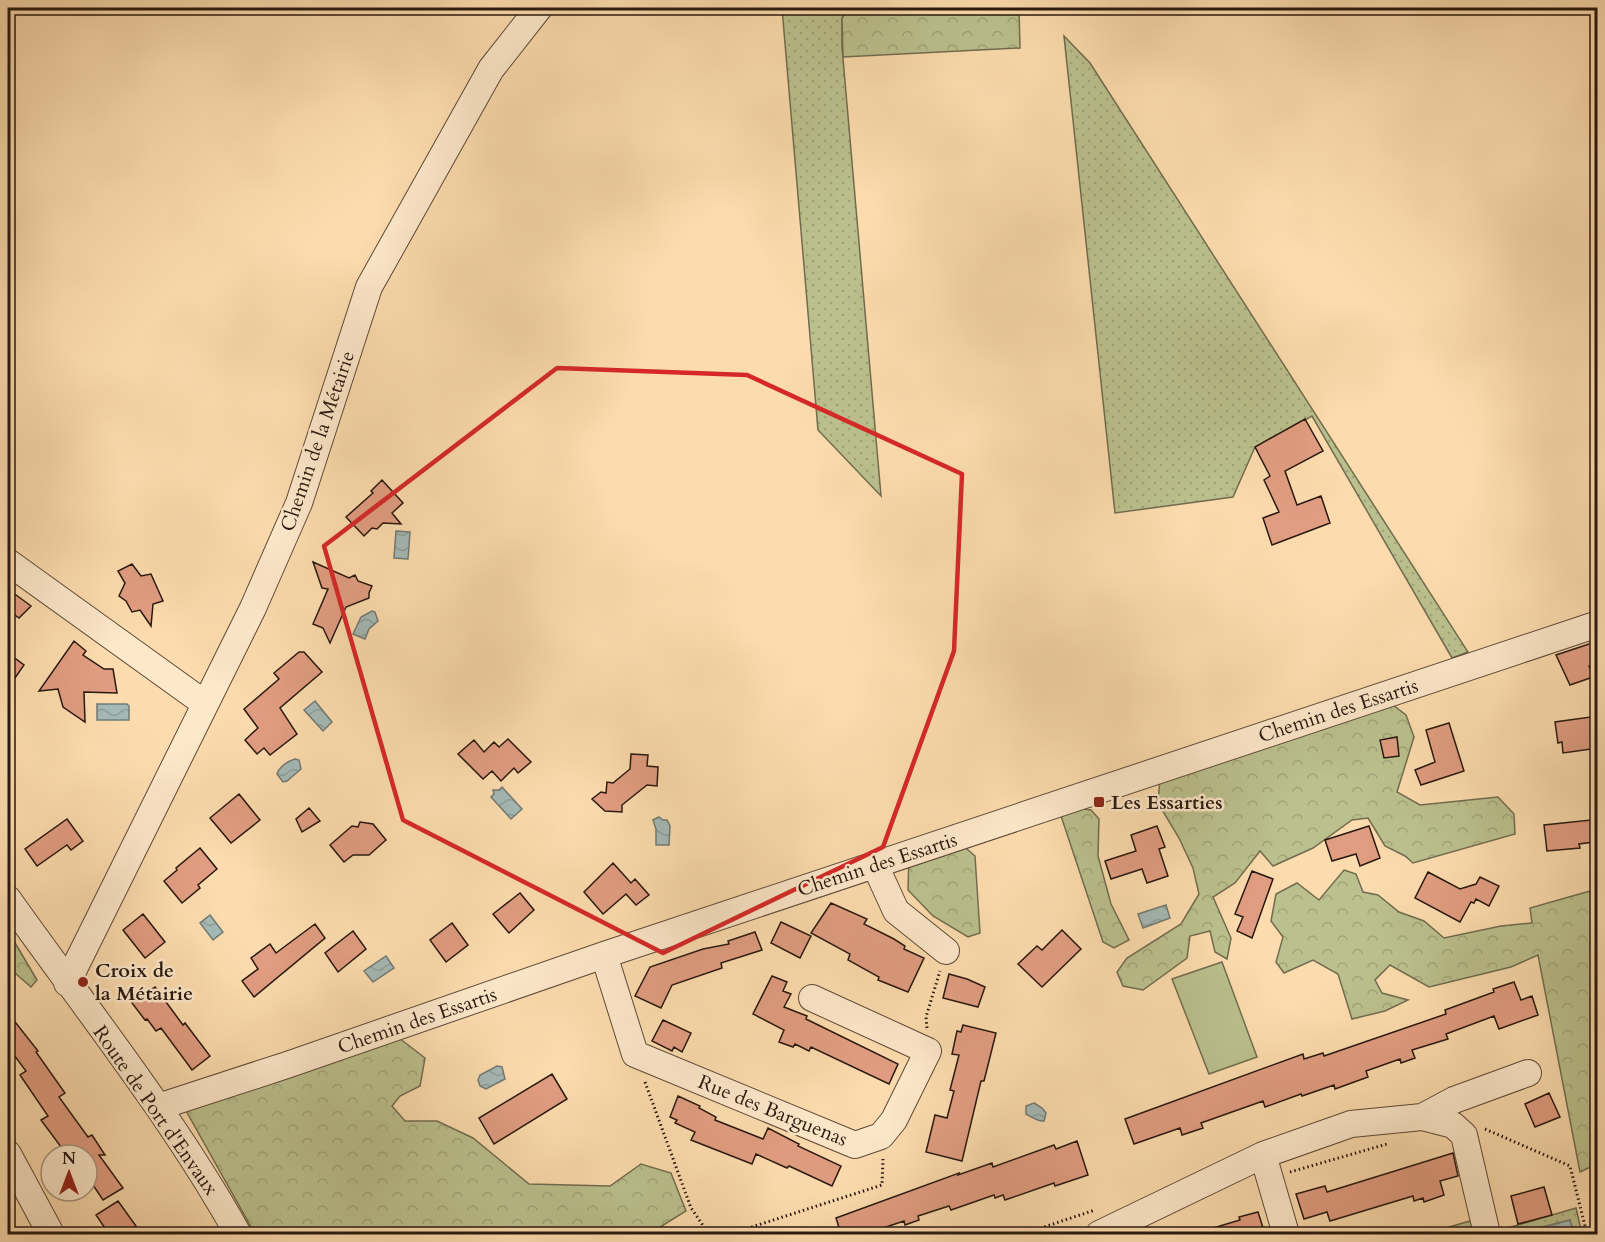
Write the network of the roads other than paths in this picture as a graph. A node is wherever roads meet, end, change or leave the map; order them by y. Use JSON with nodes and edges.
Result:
{"nodes":[{"id":1,"x":539,"y":8,"type":"edge"},
{"id":2,"x":8,"y":562,"type":"edge"},
{"id":3,"x":1598,"y":624,"type":"edge"},
{"id":4,"x":204,"y":703,"type":"junction"},
{"id":5,"x":875,"y":865,"type":"junction"},
{"id":6,"x":8,"y":899,"type":"edge"},
{"id":7,"x":946,"y":951,"type":"road end"},
{"id":8,"x":604,"y":955,"type":"junction"},
{"id":9,"x":67,"y":983,"type":"junction"},
{"id":10,"x":812,"y":998,"type":"dead end"},
{"id":11,"x":1528,"y":1073,"type":"dead end"},
{"id":12,"x":158,"y":1107,"type":"junction"},
{"id":13,"x":1422,"y":1117,"type":"junction"},
{"id":14,"x":8,"y":1154,"type":"edge"},
{"id":15,"x":1266,"y":1166,"type":"junction"},
{"id":16,"x":1098,"y":1222,"type":"edge"},
{"id":17,"x":51,"y":1234,"type":"edge"},
{"id":18,"x":238,"y":1234,"type":"edge"},
{"id":19,"x":1287,"y":1234,"type":"edge"},
{"id":20,"x":1487,"y":1234,"type":"edge"}],
"edges":[{"from":1,"to":4,"type":"street","name":"Chemin de la Métairie"},
{"from":2,"to":4,"type":"street"},
{"from":3,"to":5,"type":"street","name":"Chemin des Essartis"},
{"from":4,"to":9,"type":"street","name":"Chemin de la Métairie"},
{"from":5,"to":7,"type":"street"},
{"from":5,"to":8,"type":"street","name":"Chemin des Essartis"},
{"from":6,"to":9,"type":"street","name":"Route de Port d'Envaux"},
{"from":8,"to":10,"type":"street","name":"Rue des Barguenas"},
{"from":8,"to":12,"type":"street","name":"Chemin des Essartis"},
{"from":9,"to":12,"type":"street","name":"Route de Port d'Envaux"},
{"from":11,"to":13,"type":"street"},
{"from":12,"to":18,"type":"street","name":"Route de Port d'Envaux"},
{"from":13,"to":15,"type":"street"},
{"from":13,"to":20,"type":"street"},
{"from":14,"to":17,"type":"street"},
{"from":15,"to":16,"type":"street"},
{"from":15,"to":19,"type":"street"}]}
